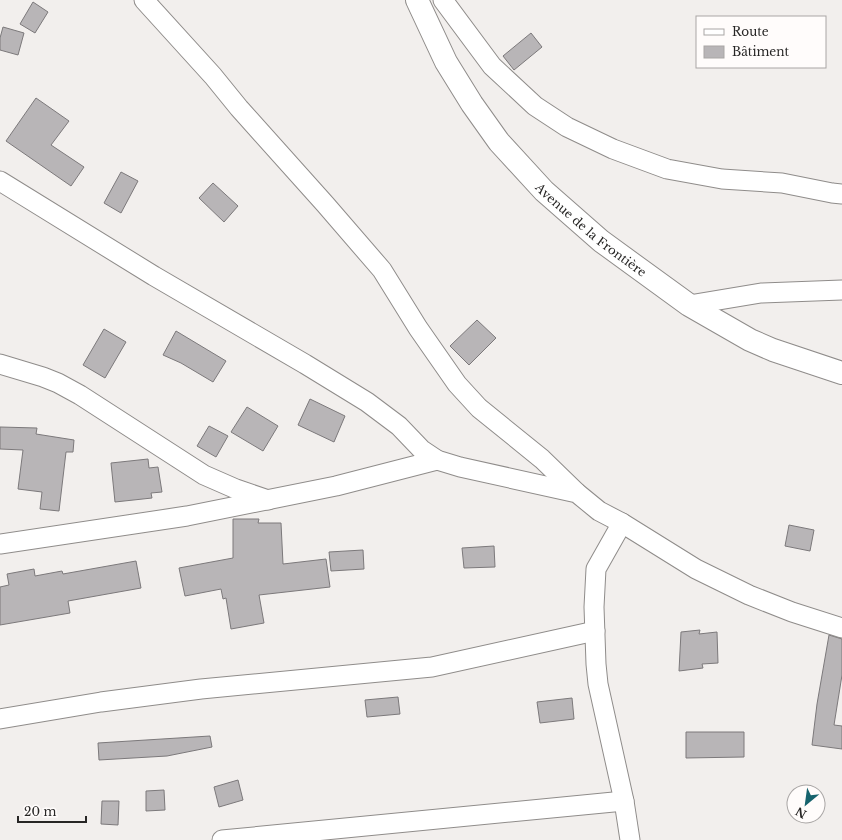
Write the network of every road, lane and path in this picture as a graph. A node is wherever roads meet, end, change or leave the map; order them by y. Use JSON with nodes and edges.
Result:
{"nodes":[{"id":1,"x":144,"y":0,"type":"edge"},
{"id":2,"x":417,"y":0,"type":"edge"},
{"id":3,"x":443,"y":0,"type":"edge"},
{"id":4,"x":0,"y":181,"type":"edge"},
{"id":5,"x":842,"y":194,"type":"edge"},
{"id":6,"x":842,"y":290,"type":"edge"},
{"id":7,"x":689,"y":305,"type":"junction"},
{"id":8,"x":0,"y":364,"type":"edge"},
{"id":9,"x":842,"y":373,"type":"edge"},
{"id":10,"x":437,"y":460,"type":"junction"},
{"id":11,"x":577,"y":493,"type":"junction"},
{"id":12,"x":269,"y":500,"type":"junction"},
{"id":13,"x":622,"y":523,"type":"junction"},
{"id":14,"x":0,"y":544,"type":"edge"},
{"id":15,"x":842,"y":628,"type":"edge"},
{"id":16,"x":595,"y":631,"type":"junction"},
{"id":17,"x":0,"y":719,"type":"edge"},
{"id":18,"x":624,"y":802,"type":"junction"},
{"id":19,"x":222,"y":840,"type":"edge"},
{"id":20,"x":630,"y":840,"type":"edge"}],
"edges":[{"from":1,"to":11,"type":"street"},
{"from":2,"to":7,"type":"street","name":"Avenue de la Frontière"},
{"from":3,"to":5,"type":"street"},
{"from":4,"to":10,"type":"street"},
{"from":6,"to":7,"type":"street"},
{"from":7,"to":9,"type":"street","name":"Avenue de la Frontière"},
{"from":8,"to":12,"type":"street"},
{"from":10,"to":11,"type":"street"},
{"from":10,"to":12,"type":"street"},
{"from":11,"to":13,"type":"street"},
{"from":12,"to":14,"type":"street"},
{"from":13,"to":15,"type":"street"},
{"from":13,"to":16,"type":"street"},
{"from":16,"to":17,"type":"street"},
{"from":16,"to":18,"type":"street"},
{"from":18,"to":19,"type":"street"},
{"from":18,"to":20,"type":"street"}]}
